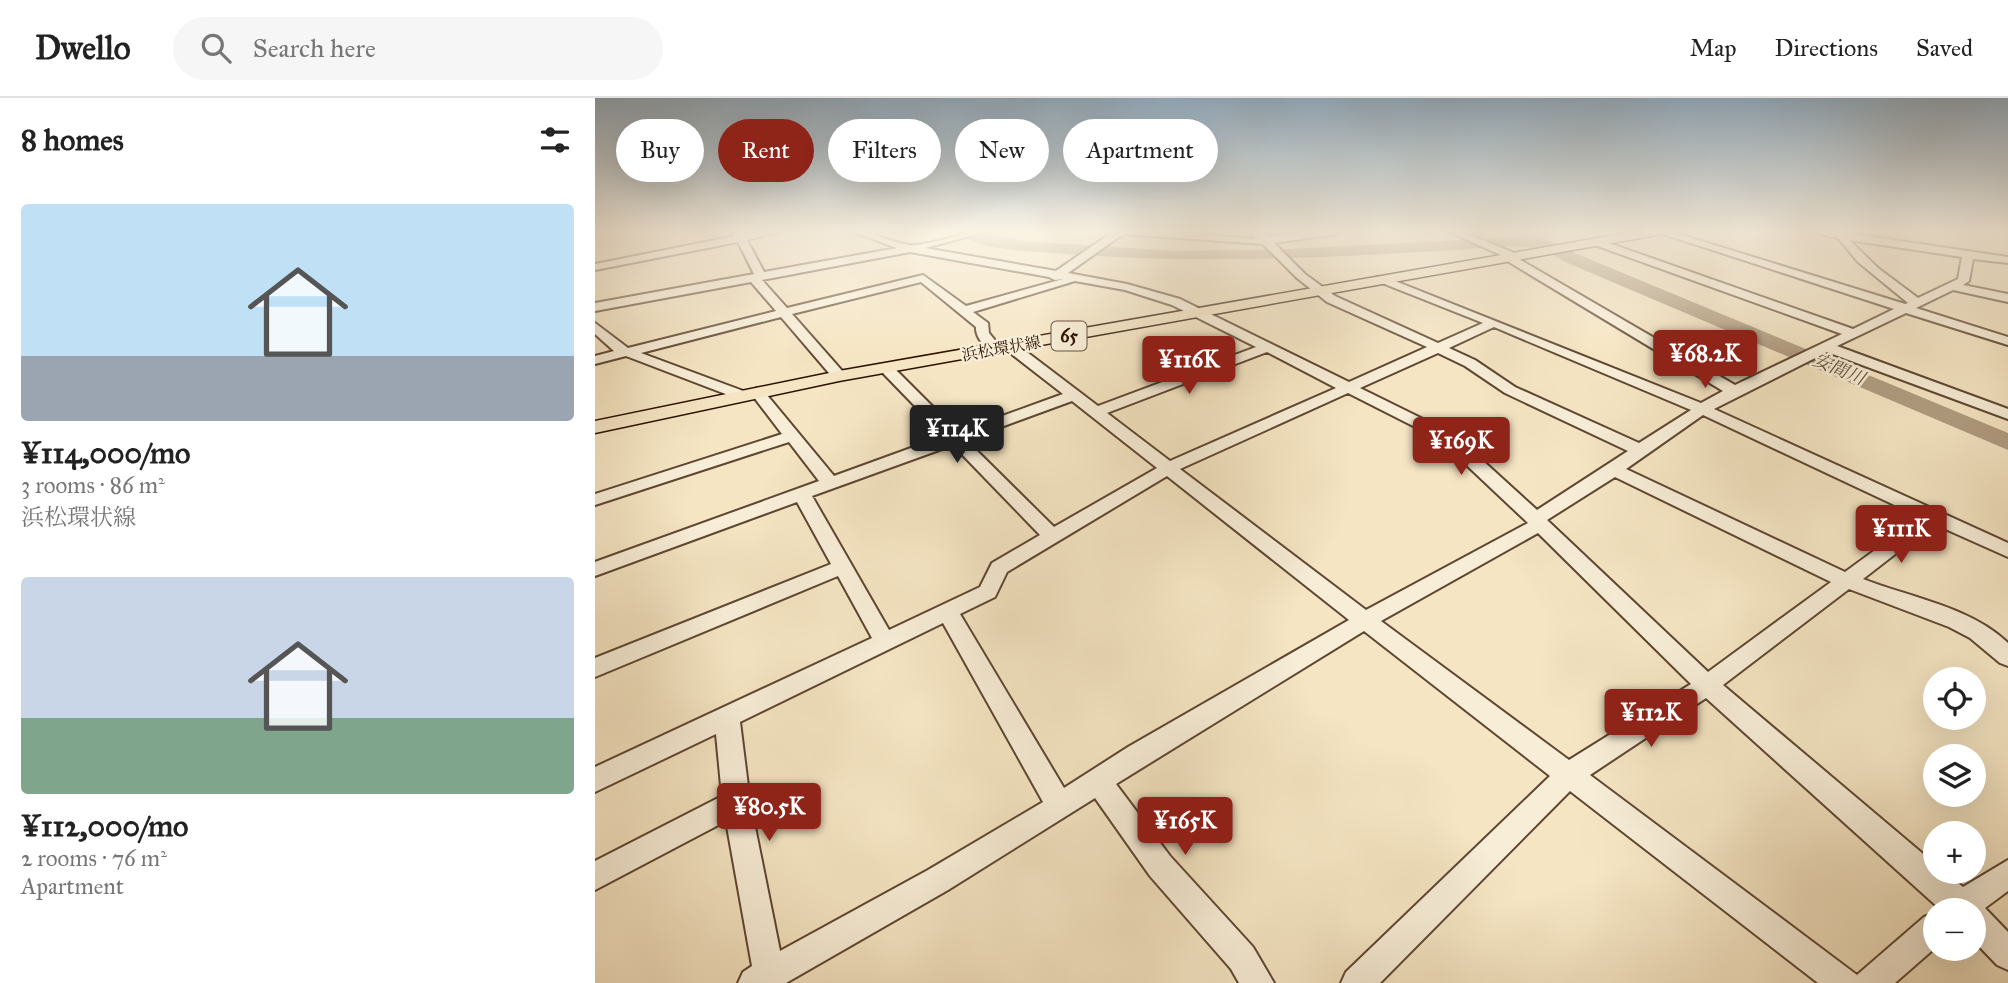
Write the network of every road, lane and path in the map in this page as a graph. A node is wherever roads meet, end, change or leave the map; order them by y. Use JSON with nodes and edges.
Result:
{"nodes":[{"id":1,"x":756,"y":272,"type":"edge"},
{"id":2,"x":778,"y":272,"type":"edge"},
{"id":3,"x":919,"y":272,"type":"edge"},
{"id":4,"x":1029,"y":272,"type":"edge"},
{"id":5,"x":1062,"y":272,"type":"edge"},
{"id":6,"x":1298,"y":272,"type":"edge"},
{"id":7,"x":1419,"y":272,"type":"edge"},
{"id":8,"x":1537,"y":272,"type":"edge"},
{"id":9,"x":1681,"y":272,"type":"edge"},
{"id":10,"x":1796,"y":272,"type":"edge"},
{"id":11,"x":1874,"y":272,"type":"edge"},
{"id":12,"x":1965,"y":272,"type":"edge"},
{"id":13,"x":757,"y":276,"type":"junction"},
{"id":14,"x":1055,"y":277,"type":"junction"},
{"id":15,"x":923,"y":278,"type":"junction"},
{"id":16,"x":1076,"y":279,"type":"junction"},
{"id":17,"x":1381,"y":279,"type":"junction"},
{"id":18,"x":1953,"y":287,"type":"junction"},
{"id":19,"x":1318,"y":291,"type":"junction"},
{"id":20,"x":2008,"y":298,"type":"edge"},
{"id":21,"x":595,"y":307,"type":"edge"},
{"id":22,"x":1912,"y":307,"type":"junction"},
{"id":23,"x":965,"y":310,"type":"junction"},
{"id":24,"x":785,"y":312,"type":"junction"},
{"id":25,"x":1201,"y":312,"type":"junction"},
{"id":26,"x":1493,"y":323,"type":"junction"},
{"id":27,"x":595,"y":327,"type":"edge"},
{"id":28,"x":1855,"y":334,"type":"junction"},
{"id":29,"x":2008,"y":341,"type":"edge"},
{"id":30,"x":1003,"y":347,"type":"junction"},
{"id":31,"x":1269,"y":347,"type":"junction"},
{"id":32,"x":1437,"y":347,"type":"junction"},
{"id":33,"x":1829,"y":348,"type":"junction"},
{"id":34,"x":627,"y":351,"type":"junction"},
{"id":35,"x":595,"y":360,"type":"edge"},
{"id":36,"x":886,"y":368,"type":"junction"},
{"id":37,"x":839,"y":376,"type":"junction"},
{"id":38,"x":1349,"y":386,"type":"junction"},
{"id":39,"x":1734,"y":391,"type":"junction"},
{"id":40,"x":749,"y":394,"type":"junction"},
{"id":41,"x":1074,"y":395,"type":"junction"},
{"id":42,"x":1702,"y":409,"type":"junction"},
{"id":43,"x":1097,"y":412,"type":"junction"},
{"id":44,"x":2008,"y":414,"type":"edge"},
{"id":45,"x":595,"y":427,"type":"edge"},
{"id":46,"x":792,"y":436,"type":"junction"},
{"id":47,"x":957,"y":438,"type":"junction"},
{"id":48,"x":1640,"y":450,"type":"junction"},
{"id":49,"x":1169,"y":468,"type":"junction"},
{"id":50,"x":1614,"y":470,"type":"junction"},
{"id":51,"x":830,"y":483,"type":"junction"},
{"id":52,"x":802,"y":494,"type":"junction"},
{"id":53,"x":595,"y":500,"type":"edge"},
{"id":54,"x":1932,"y":517,"type":"junction"},
{"id":55,"x":1538,"y":521,"type":"junction"},
{"id":56,"x":1053,"y":537,"type":"junction"},
{"id":57,"x":2008,"y":551,"type":"edge"},
{"id":58,"x":842,"y":567,"type":"junction"},
{"id":59,"x":595,"y":569,"type":"edge"},
{"id":60,"x":1847,"y":580,"type":"junction"},
{"id":61,"x":947,"y":611,"type":"junction"},
{"id":62,"x":1366,"y":620,"type":"junction"},
{"id":63,"x":884,"y":640,"type":"junction"},
{"id":64,"x":2008,"y":657,"type":"edge"},
{"id":65,"x":595,"y":668,"type":"edge"},
{"id":66,"x":1707,"y":685,"type":"junction"},
{"id":67,"x":727,"y":719,"type":"junction"},
{"id":68,"x":1570,"y":774,"type":"junction"},
{"id":69,"x":595,"y":780,"type":"edge"},
{"id":70,"x":1098,"y":781,"type":"junction"},
{"id":71,"x":736,"y":802,"type":"junction"},
{"id":72,"x":1060,"y":806,"type":"junction"},
{"id":73,"x":2008,"y":874,"type":"edge"},
{"id":74,"x":595,"y":876,"type":"edge"},
{"id":75,"x":1949,"y":898,"type":"edge"},
{"id":76,"x":1979,"y":898,"type":"edge"},
{"id":77,"x":1986,"y":932,"type":"edge"},
{"id":78,"x":1923,"y":938,"type":"edge"},
{"id":79,"x":2008,"y":954,"type":"edge"},
{"id":80,"x":761,"y":978,"type":"edge"},
{"id":81,"x":1258,"y":983,"type":"edge"},
{"id":82,"x":1357,"y":983,"type":"edge"},
{"id":83,"x":1844,"y":983,"type":"edge"},
{"id":84,"x":1870,"y":983,"type":"edge"}],
"edges":[{"from":1,"to":13,"type":"street"},
{"from":2,"to":13,"type":"street"},
{"from":3,"to":15,"type":"street"},
{"from":4,"to":14,"type":"street"},
{"from":5,"to":14,"type":"street"},
{"from":6,"to":19,"type":"street"},
{"from":7,"to":17,"type":"main road","name":"浜松環状線","number":"65"},
{"from":8,"to":39,"type":"street"},
{"from":9,"to":28,"type":"street"},
{"from":10,"to":22,"type":"street"},
{"from":11,"to":22,"type":"street"},
{"from":12,"to":18,"type":"street"},
{"from":13,"to":21,"type":"street"},
{"from":13,"to":24,"type":"street"},
{"from":14,"to":16,"type":"street"},
{"from":15,"to":23,"type":"street"},
{"from":15,"to":24,"type":"street"},
{"from":16,"to":23,"type":"street"},
{"from":16,"to":25,"type":"street"},
{"from":17,"to":19,"type":"main road","name":"浜松環状線","number":"65"},
{"from":17,"to":26,"type":"street"},
{"from":18,"to":20,"type":"street"},
{"from":18,"to":22,"type":"street"},
{"from":19,"to":25,"type":"main road","name":"浜松環状線","number":"65"},
{"from":19,"to":32,"type":"street"},
{"from":22,"to":28,"type":"street"},
{"from":22,"to":29,"type":"street"},
{"from":23,"to":30,"type":"street"},
{"from":24,"to":34,"type":"street"},
{"from":24,"to":37,"type":"street"},
{"from":25,"to":30,"type":"main road","name":"浜松環状線","number":"65"},
{"from":25,"to":31,"type":"street"},
{"from":26,"to":32,"type":"street"},
{"from":26,"to":42,"type":"street"},
{"from":27,"to":34,"type":"street"},
{"from":28,"to":33,"type":"street"},
{"from":30,"to":36,"type":"main road","name":"浜松環状線","number":"65"},
{"from":30,"to":41,"type":"street"},
{"from":31,"to":38,"type":"street"},
{"from":31,"to":43,"type":"street"},
{"from":32,"to":38,"type":"street"},
{"from":32,"to":48,"type":"street"},
{"from":33,"to":39,"type":"street"},
{"from":33,"to":44,"type":"street"},
{"from":34,"to":35,"type":"street"},
{"from":34,"to":40,"type":"street"},
{"from":36,"to":37,"type":"main road","name":"浜松環状線","number":"65"},
{"from":36,"to":47,"type":"street"},
{"from":37,"to":40,"type":"main road","name":"浜松環状線","number":"65"},
{"from":38,"to":49,"type":"street"},
{"from":38,"to":55,"type":"street"},
{"from":39,"to":42,"type":"street"},
{"from":40,"to":45,"type":"main road","name":"浜松環状線","number":"65"},
{"from":40,"to":46,"type":"street"},
{"from":41,"to":43,"type":"street"},
{"from":41,"to":47,"type":"street"},
{"from":42,"to":48,"type":"street"},
{"from":42,"to":54,"type":"street"},
{"from":43,"to":49,"type":"street"},
{"from":46,"to":51,"type":"street"},
{"from":46,"to":53,"type":"street"},
{"from":47,"to":51,"type":"street"},
{"from":47,"to":56,"type":"street"},
{"from":48,"to":50,"type":"street"},
{"from":49,"to":56,"type":"street"},
{"from":49,"to":62,"type":"street"},
{"from":50,"to":55,"type":"street"},
{"from":50,"to":60,"type":"street"},
{"from":51,"to":52,"type":"street"},
{"from":52,"to":58,"type":"street"},
{"from":52,"to":59,"type":"street"},
{"from":54,"to":57,"type":"street"},
{"from":54,"to":60,"type":"street"},
{"from":55,"to":62,"type":"street"},
{"from":55,"to":66,"type":"street"},
{"from":56,"to":61,"type":"street"},
{"from":58,"to":63,"type":"street"},
{"from":58,"to":65,"type":"street"},
{"from":60,"to":64,"type":"street"},
{"from":60,"to":66,"type":"street"},
{"from":61,"to":63,"type":"street"},
{"from":61,"to":72,"type":"street"},
{"from":62,"to":68,"type":"street"},
{"from":62,"to":70,"type":"street"},
{"from":63,"to":67,"type":"street"},
{"from":66,"to":68,"type":"street"},
{"from":66,"to":75,"type":"street"},
{"from":67,"to":69,"type":"street"},
{"from":67,"to":71,"type":"street"},
{"from":68,"to":82,"type":"street"},
{"from":68,"to":83,"type":"street"},
{"from":70,"to":72,"type":"street"},
{"from":70,"to":81,"type":"street"},
{"from":71,"to":74,"type":"street"},
{"from":71,"to":80,"type":"street"},
{"from":72,"to":80,"type":"street"},
{"from":73,"to":76,"type":"street"},
{"from":77,"to":79,"type":"street"},
{"from":78,"to":84,"type":"street"}]}
